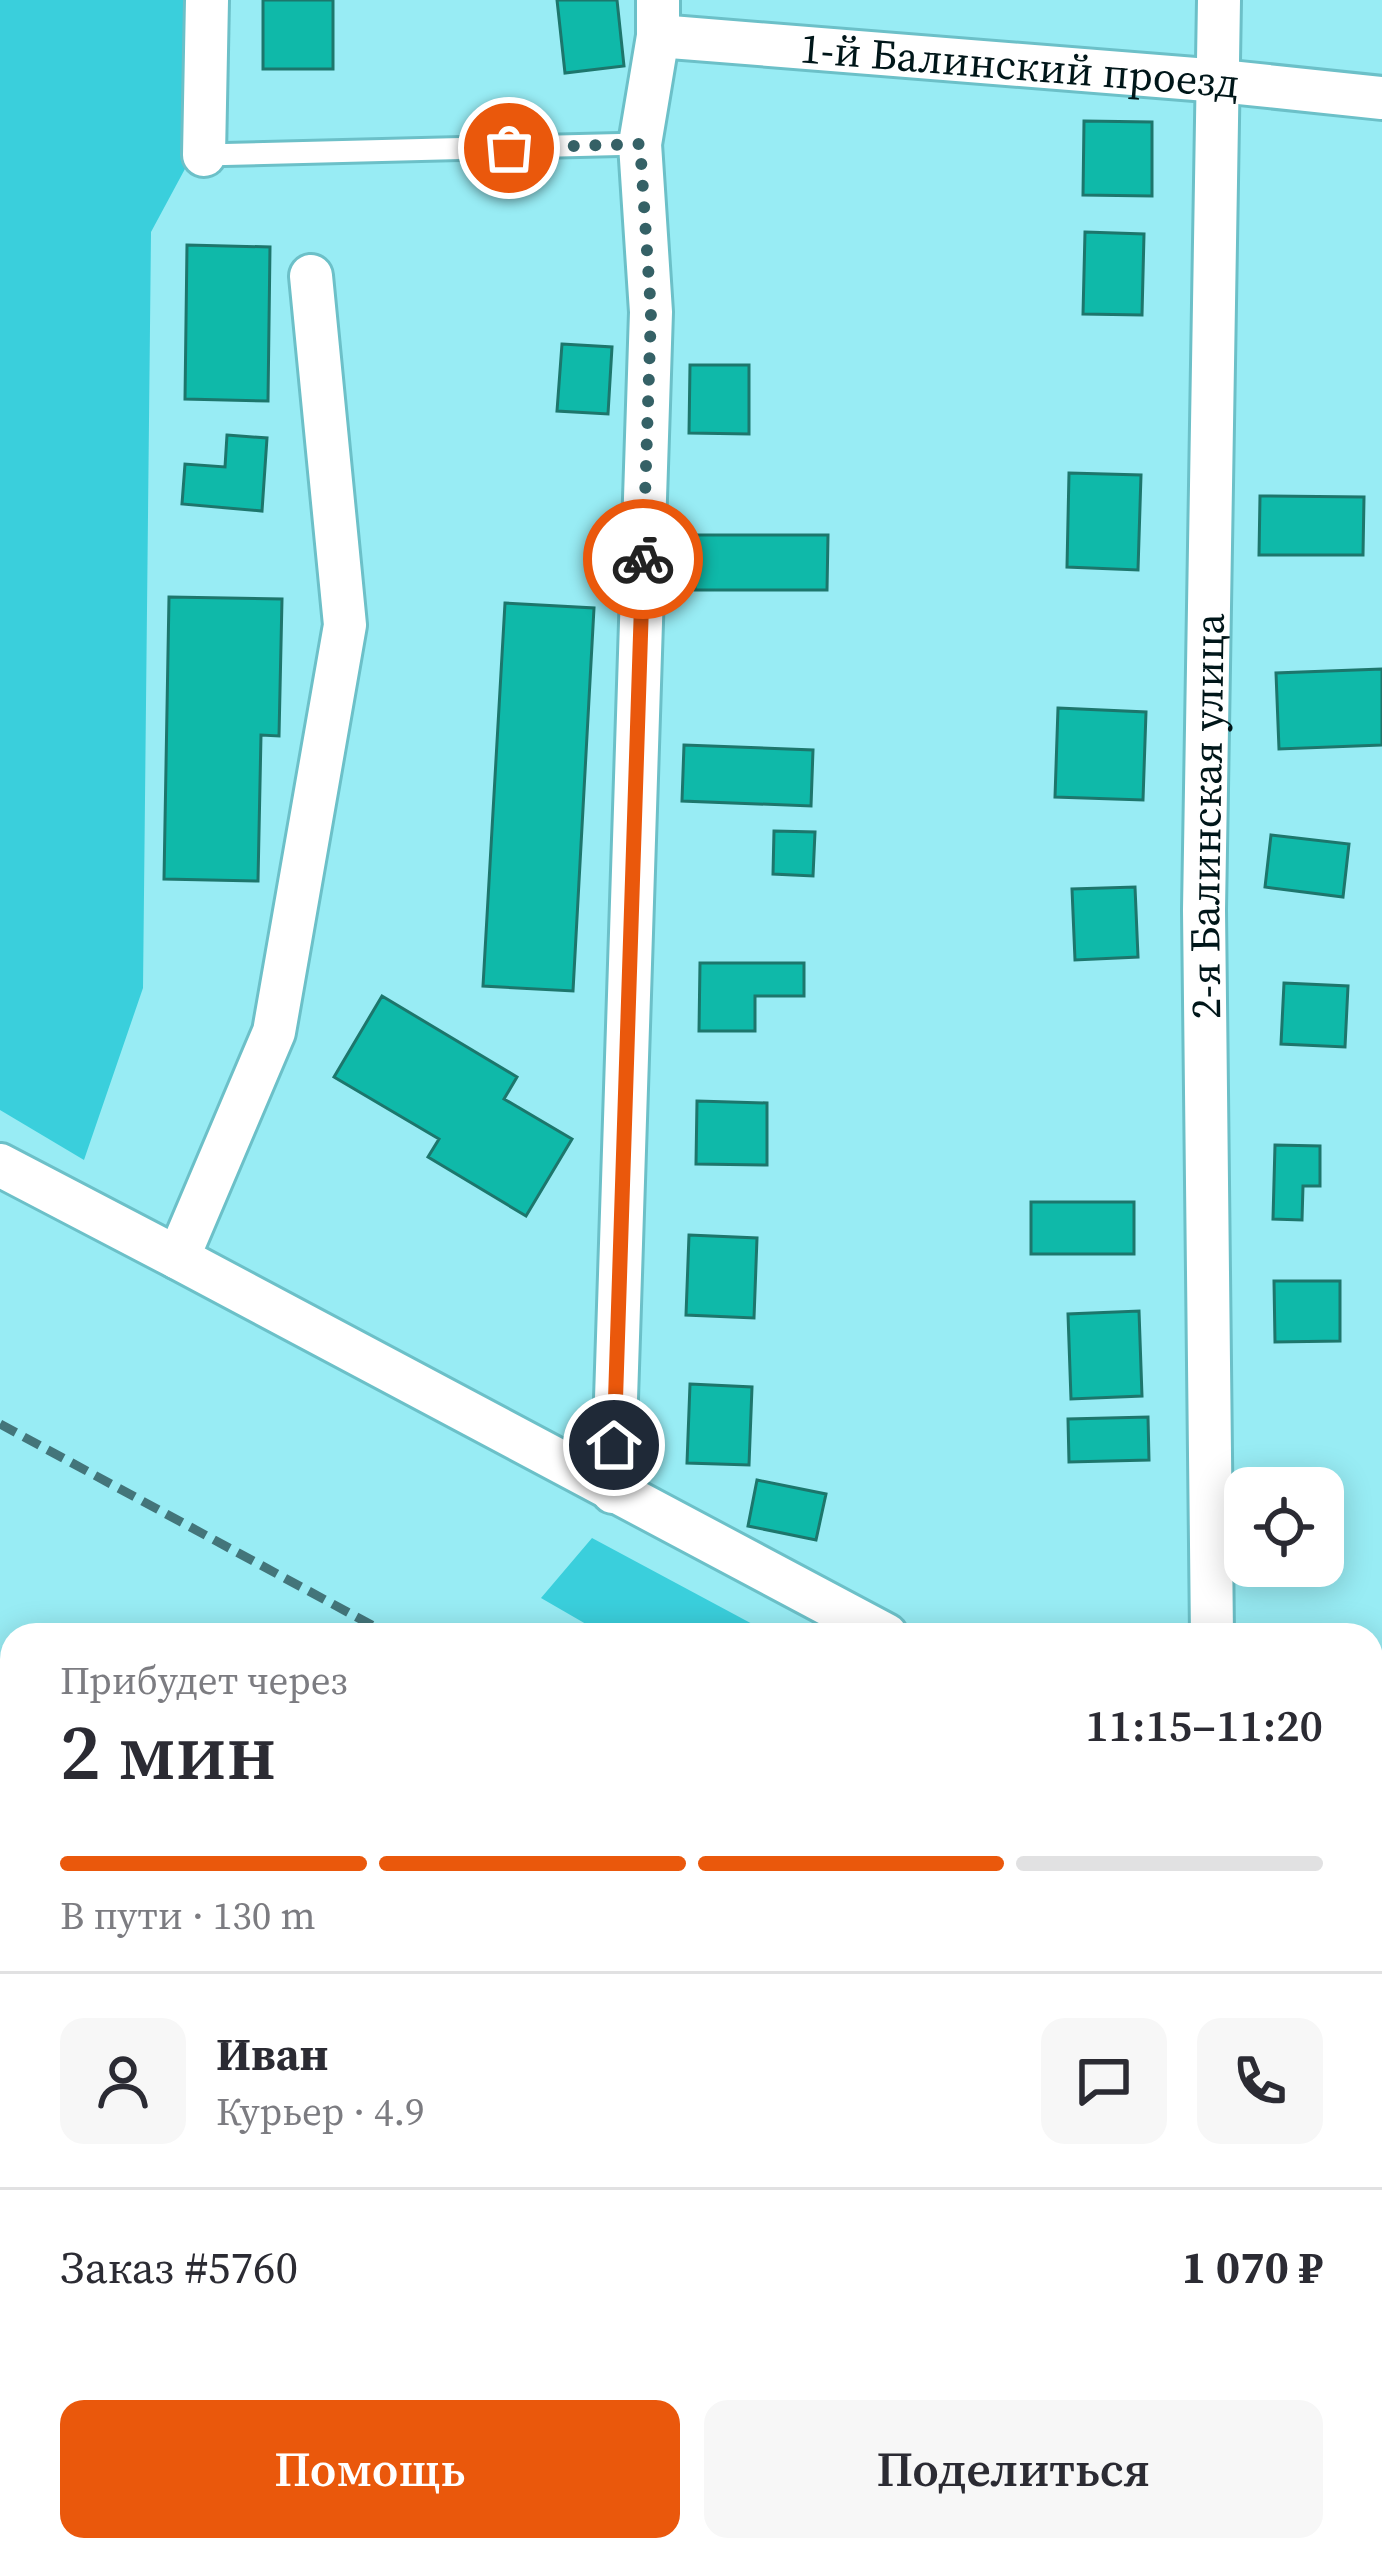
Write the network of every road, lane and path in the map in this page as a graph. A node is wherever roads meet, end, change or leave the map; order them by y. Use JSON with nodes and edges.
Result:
{"nodes":[{"id":1,"x":207,"y":0,"type":"edge"},
{"id":2,"x":1219,"y":0,"type":"edge"},
{"id":3,"x":658,"y":18,"type":"edge"},
{"id":4,"x":1220,"y":81,"type":"junction"},
{"id":5,"x":1382,"y":98,"type":"edge"},
{"id":6,"x":640,"y":144,"type":"junction"},
{"id":7,"x":204,"y":155,"type":"joint"},
{"id":8,"x":311,"y":276,"type":"dead end"},
{"id":9,"x":0,"y":1165,"type":"edge"},
{"id":10,"x":178,"y":1258,"type":"junction"},
{"id":11,"x":613,"y":1492,"type":"junction"},
{"id":12,"x":863,"y":1623,"type":"edge"},
{"id":13,"x":1212,"y":1623,"type":"edge"}],
"edges":[{"from":1,"to":7,"type":"street"},
{"from":2,"to":4,"type":"street","name":"2-я Балинская улица"},
{"from":3,"to":4,"type":"street","name":"1-й Балинский проезд"},
{"from":3,"to":6,"type":"street"},
{"from":4,"to":5,"type":"street","name":"1-й Балинский проезд"},
{"from":4,"to":13,"type":"street","name":"2-я Балинская улица"},
{"from":6,"to":7,"type":"lane"},
{"from":6,"to":11,"type":"street"},
{"from":8,"to":10,"type":"street"},
{"from":9,"to":10,"type":"street"},
{"from":10,"to":11,"type":"street"},
{"from":11,"to":12,"type":"street"}]}
